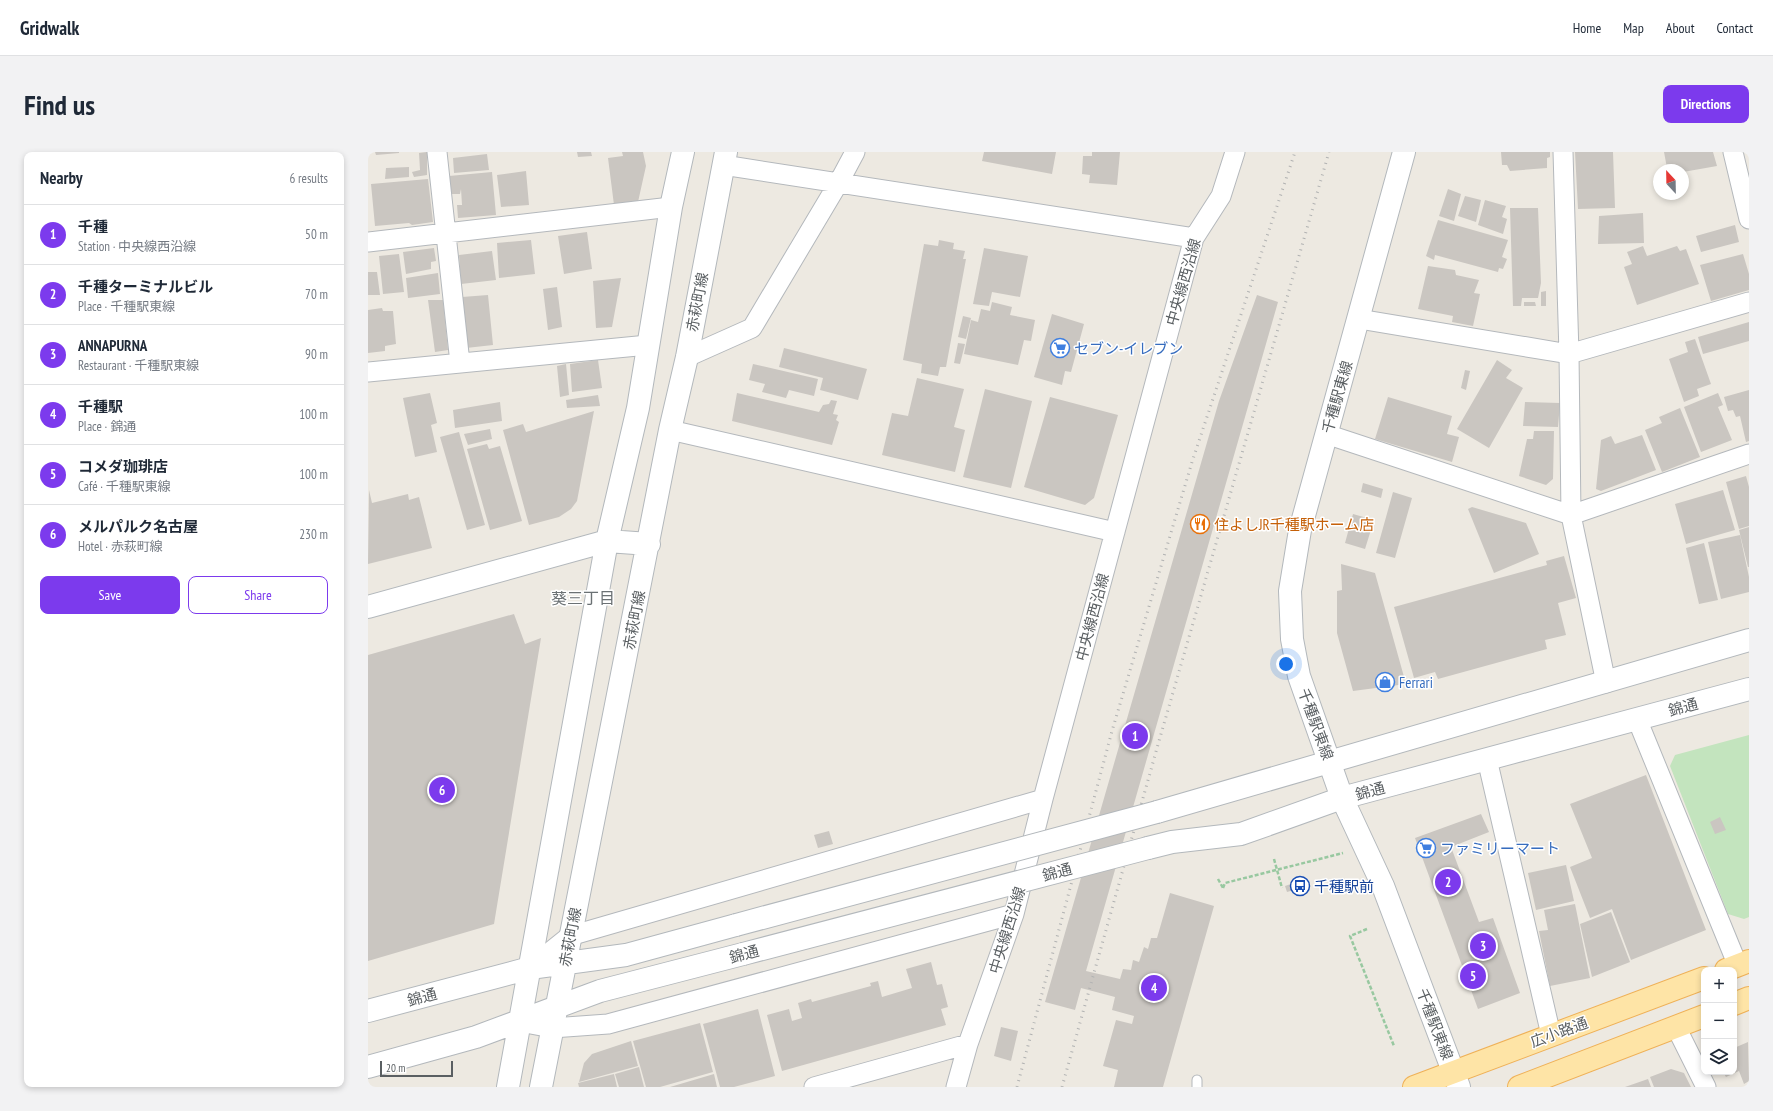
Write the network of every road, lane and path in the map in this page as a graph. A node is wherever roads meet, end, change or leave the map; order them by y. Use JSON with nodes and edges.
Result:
{"nodes":[{"id":1,"x":437,"y":152,"type":"edge"},
{"id":2,"x":683,"y":152,"type":"edge"},
{"id":3,"x":855,"y":152,"type":"edge"},
{"id":4,"x":1236,"y":152,"type":"edge"},
{"id":5,"x":1404,"y":152,"type":"edge"},
{"id":6,"x":1562,"y":152,"type":"edge"},
{"id":7,"x":1733,"y":152,"type":"edge"},
{"id":8,"x":725,"y":158,"type":"edge"},
{"id":9,"x":839,"y":182,"type":"junction"},
{"id":10,"x":671,"y":207,"type":"junction"},
{"id":11,"x":1749,"y":219,"type":"edge"},
{"id":12,"x":445,"y":233,"type":"junction"},
{"id":13,"x":1194,"y":238,"type":"junction"},
{"id":14,"x":368,"y":242,"type":"edge"},
{"id":15,"x":1749,"y":302,"type":"edge"},
{"id":16,"x":1359,"y":319,"type":"junction"},
{"id":17,"x":648,"y":345,"type":"junction"},
{"id":18,"x":1569,"y":354,"type":"junction"},
{"id":19,"x":687,"y":357,"type":"junction"},
{"id":20,"x":460,"y":363,"type":"junction"},
{"id":21,"x":368,"y":372,"type":"edge"},
{"id":22,"x":670,"y":430,"type":"junction"},
{"id":23,"x":1326,"y":434,"type":"junction"},
{"id":24,"x":1749,"y":454,"type":"edge"},
{"id":25,"x":1571,"y":515,"type":"junction"},
{"id":26,"x":1115,"y":532,"type":"junction"},
{"id":27,"x":607,"y":540,"type":"junction"},
{"id":28,"x":649,"y":544,"type":"junction"},
{"id":29,"x":368,"y":607,"type":"edge"},
{"id":30,"x":1749,"y":640,"type":"edge"},
{"id":31,"x":1606,"y":683,"type":"junction"},
{"id":32,"x":1749,"y":689,"type":"edge"},
{"id":33,"x":1637,"y":719,"type":"junction"},
{"id":34,"x":1487,"y":759,"type":"junction"},
{"id":35,"x":1329,"y":762,"type":"junction"},
{"id":36,"x":1342,"y":798,"type":"junction"},
{"id":37,"x":1043,"y":799,"type":"junction"},
{"id":38,"x":1346,"y":853,"type":"dead end"},
{"id":39,"x":1274,"y":859,"type":"dead end"},
{"id":40,"x":1277,"y":870,"type":"junction"},
{"id":41,"x":1218,"y":879,"type":"dead end"},
{"id":42,"x":1282,"y":888,"type":"dead end"},
{"id":43,"x":1014,"y":914,"type":"junction"},
{"id":44,"x":1367,"y":929,"type":"dead end"},
{"id":45,"x":570,"y":936,"type":"junction"},
{"id":46,"x":564,"y":963,"type":"junction"},
{"id":47,"x":1738,"y":966,"type":"edge"},
{"id":48,"x":530,"y":968,"type":"junction"},
{"id":49,"x":1701,"y":979,"type":"edge"},
{"id":50,"x":1749,"y":998,"type":"edge"},
{"id":51,"x":1736,"y":1003,"type":"edge"},
{"id":52,"x":368,"y":1011,"type":"edge"},
{"id":53,"x":1701,"y":1017,"type":"edge"},
{"id":54,"x":554,"y":1018,"type":"junction"},
{"id":55,"x":520,"y":1022,"type":"junction"},
{"id":56,"x":1676,"y":1027,"type":"junction"},
{"id":57,"x":1551,"y":1035,"type":"junction"},
{"id":58,"x":968,"y":1044,"type":"junction"},
{"id":59,"x":1394,"y":1046,"type":"dead end"},
{"id":60,"x":368,"y":1067,"type":"edge"},
{"id":61,"x":1456,"y":1079,"type":"edge"},
{"id":62,"x":508,"y":1087,"type":"edge"},
{"id":63,"x":541,"y":1087,"type":"edge"},
{"id":64,"x":814,"y":1087,"type":"edge"},
{"id":65,"x":956,"y":1087,"type":"edge"},
{"id":66,"x":1414,"y":1087,"type":"edge"},
{"id":67,"x":1519,"y":1087,"type":"edge"},
{"id":68,"x":1706,"y":1087,"type":"edge"}],
"edges":[{"from":1,"to":12,"type":"street"},
{"from":2,"to":10,"type":"street"},
{"from":3,"to":9,"type":"street"},
{"from":4,"to":13,"type":"street","name":"中央線西沿線"},
{"from":5,"to":16,"type":"street","name":"千種駅東線"},
{"from":6,"to":18,"type":"street"},
{"from":7,"to":11,"type":"street"},
{"from":8,"to":9,"type":"street"},
{"from":8,"to":19,"type":"street","name":"赤萩町線"},
{"from":9,"to":13,"type":"street"},
{"from":9,"to":19,"type":"street"},
{"from":10,"to":12,"type":"street"},
{"from":10,"to":17,"type":"street"},
{"from":12,"to":14,"type":"street"},
{"from":12,"to":20,"type":"street"},
{"from":13,"to":26,"type":"street","name":"中央線西沿線"},
{"from":15,"to":18,"type":"street"},
{"from":16,"to":18,"type":"street"},
{"from":16,"to":23,"type":"street","name":"千種駅東線"},
{"from":17,"to":20,"type":"street"},
{"from":17,"to":27,"type":"street"},
{"from":18,"to":25,"type":"street"},
{"from":19,"to":22,"type":"street","name":"赤萩町線"},
{"from":20,"to":21,"type":"street"},
{"from":22,"to":26,"type":"street"},
{"from":22,"to":28,"type":"street","name":"赤萩町線"},
{"from":23,"to":25,"type":"street"},
{"from":23,"to":35,"type":"street","name":"千種駅東線"},
{"from":24,"to":25,"type":"street"},
{"from":25,"to":31,"type":"street"},
{"from":26,"to":37,"type":"street","name":"中央線西沿線"},
{"from":27,"to":28,"type":"street"},
{"from":27,"to":29,"type":"street"},
{"from":27,"to":48,"type":"street"},
{"from":28,"to":45,"type":"street","name":"赤萩町線"},
{"from":30,"to":31,"type":"street","name":"錦通"},
{"from":31,"to":35,"type":"street","name":"錦通"},
{"from":32,"to":33,"type":"street","name":"錦通"},
{"from":33,"to":34,"type":"street","name":"錦通"},
{"from":33,"to":47,"type":"street"},
{"from":34,"to":36,"type":"street","name":"錦通"},
{"from":34,"to":57,"type":"street"},
{"from":35,"to":36,"type":"street","name":"千種駅東線"},
{"from":35,"to":46,"type":"street","name":"錦通","bridge":true},
{"from":36,"to":54,"type":"street","name":"錦通","bridge":true},
{"from":36,"to":61,"type":"street","name":"千種駅東線"},
{"from":37,"to":43,"type":"street","name":"中央線西沿線"},
{"from":37,"to":45,"type":"street"},
{"from":38,"to":40,"type":"path"},
{"from":39,"to":40,"type":"path"},
{"from":40,"to":41,"type":"path"},
{"from":40,"to":42,"type":"path"},
{"from":43,"to":54,"type":"street"},
{"from":43,"to":58,"type":"street","name":"中央線西沿線"},
{"from":44,"to":59,"type":"path"},
{"from":45,"to":46,"type":"street","name":"赤萩町線"},
{"from":45,"to":48,"type":"street"},
{"from":46,"to":48,"type":"street","name":"錦通"},
{"from":46,"to":54,"type":"street","name":"赤萩町線"},
{"from":48,"to":52,"type":"street","name":"錦通"},
{"from":48,"to":55,"type":"street"},
{"from":49,"to":57,"type":"main road","name":"広小路通"},
{"from":50,"to":51,"type":"main road"},
{"from":53,"to":56,"type":"main road"},
{"from":54,"to":55,"type":"street","name":"錦通"},
{"from":54,"to":63,"type":"street","name":"赤萩町線"},
{"from":55,"to":60,"type":"street","name":"錦通"},
{"from":55,"to":62,"type":"street"},
{"from":56,"to":67,"type":"main road"},
{"from":56,"to":68,"type":"street"},
{"from":57,"to":61,"type":"main road","name":"広小路通"},
{"from":58,"to":64,"type":"street"},
{"from":58,"to":65,"type":"street","name":"中央線西沿線"},
{"from":61,"to":66,"type":"main road","name":"広小路通"}]}
